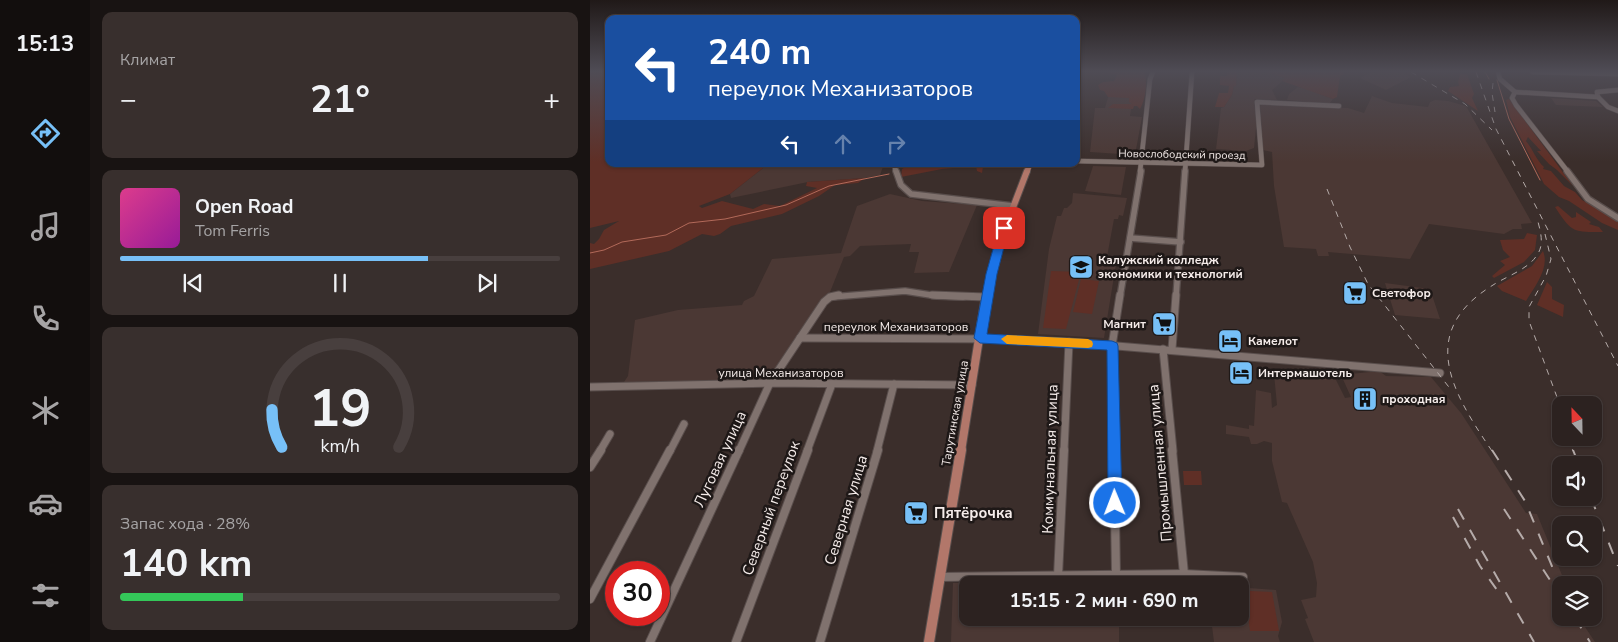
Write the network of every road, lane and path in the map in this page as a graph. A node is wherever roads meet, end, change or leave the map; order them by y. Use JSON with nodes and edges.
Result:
{"nodes":[{"id":1,"x":1148,"y":102,"type":"edge"},
{"id":2,"x":1190,"y":102,"type":"edge"},
{"id":3,"x":1514,"y":102,"type":"edge"},
{"id":4,"x":1603,"y":102,"type":"edge"},
{"id":5,"x":1339,"y":106,"type":"dead end"},
{"id":6,"x":1618,"y":112,"type":"edge"},
{"id":7,"x":1080,"y":161,"type":"edge"},
{"id":8,"x":1142,"y":163,"type":"junction"},
{"id":9,"x":1187,"y":164,"type":"junction"},
{"id":10,"x":895,"y":167,"type":"edge"},
{"id":11,"x":1029,"y":167,"type":"edge"},
{"id":12,"x":1013,"y":206,"type":"junction"},
{"id":13,"x":1618,"y":218,"type":"edge"},
{"id":14,"x":1130,"y":238,"type":"junction"},
{"id":15,"x":1181,"y":242,"type":"junction"},
{"id":16,"x":986,"y":297,"type":"junction"},
{"id":17,"x":800,"y":338,"type":"junction"},
{"id":18,"x":980,"y":338,"type":"junction"},
{"id":19,"x":1069,"y":342,"type":"junction"},
{"id":20,"x":1112,"y":346,"type":"junction"},
{"id":21,"x":1163,"y":349,"type":"junction"},
{"id":22,"x":1172,"y":350,"type":"junction"},
{"id":23,"x":1440,"y":373,"type":"dead end"},
{"id":24,"x":770,"y":384,"type":"junction"},
{"id":25,"x":832,"y":384,"type":"junction"},
{"id":26,"x":894,"y":384,"type":"junction"},
{"id":27,"x":972,"y":385,"type":"junction"},
{"id":28,"x":590,"y":387,"type":"edge"},
{"id":29,"x":684,"y":424,"type":"dead end"},
{"id":30,"x":610,"y":434,"type":"dead end"},
{"id":31,"x":590,"y":467,"type":"edge"},
{"id":32,"x":1184,"y":574,"type":"junction"},
{"id":33,"x":1058,"y":576,"type":"edge"},
{"id":34,"x":1116,"y":576,"type":"joint"},
{"id":35,"x":1223,"y":576,"type":"edge"},
{"id":36,"x":940,"y":577,"type":"junction"},
{"id":37,"x":959,"y":577,"type":"edge"},
{"id":38,"x":590,"y":599,"type":"edge"},
{"id":39,"x":650,"y":642,"type":"edge"},
{"id":40,"x":736,"y":642,"type":"edge"},
{"id":41,"x":820,"y":642,"type":"edge"},
{"id":42,"x":929,"y":642,"type":"edge"}],
"edges":[{"from":1,"to":8,"type":"street"},
{"from":2,"to":9,"type":"street"},
{"from":3,"to":13,"type":"street"},
{"from":4,"to":6,"type":"street"},
{"from":5,"to":9,"type":"street","name":"Новослободский проезд"},
{"from":7,"to":8,"type":"street","name":"Новослободский проезд"},
{"from":8,"to":9,"type":"street","name":"Новослободский проезд"},
{"from":8,"to":14,"type":"street"},
{"from":9,"to":15,"type":"street"},
{"from":10,"to":12,"type":"street"},
{"from":11,"to":12,"type":"main road","name":"Тарутинская улица"},
{"from":12,"to":16,"type":"main road","name":"Тарутинская улица"},
{"from":14,"to":15,"type":"street"},
{"from":14,"to":20,"type":"street"},
{"from":15,"to":22,"type":"street"},
{"from":16,"to":17,"type":"street","name":"Луговая улица"},
{"from":16,"to":18,"type":"main road","name":"Тарутинская улица"},
{"from":17,"to":18,"type":"street","name":"переулок Механизаторов"},
{"from":17,"to":24,"type":"street","name":"Луговая улица"},
{"from":18,"to":19,"type":"street","name":"переулок Механизаторов"},
{"from":18,"to":27,"type":"main road","name":"Тарутинская улица"},
{"from":19,"to":20,"type":"street","name":"переулок Механизаторов"},
{"from":19,"to":33,"type":"street","name":"Коммунальная улица"},
{"from":20,"to":21,"type":"street","name":"переулок Механизаторов"},
{"from":20,"to":34,"type":"street"},
{"from":21,"to":22,"type":"street","name":"переулок Механизаторов"},
{"from":21,"to":32,"type":"street","name":"Промышленная улица"},
{"from":22,"to":23,"type":"street","name":"переулок Механизаторов"},
{"from":24,"to":25,"type":"street","name":"улица Механизаторов"},
{"from":24,"to":28,"type":"street","name":"улица Механизаторов"},
{"from":24,"to":39,"type":"street","name":"Луговая улица"},
{"from":25,"to":26,"type":"street","name":"улица Механизаторов"},
{"from":25,"to":40,"type":"street","name":"Северный переулок"},
{"from":26,"to":27,"type":"street","name":"улица Механизаторов"},
{"from":26,"to":41,"type":"street","name":"Северная улица"},
{"from":27,"to":36,"type":"main road","name":"Тарутинская улица"},
{"from":29,"to":38,"type":"street"},
{"from":30,"to":31,"type":"street"},
{"from":32,"to":34,"type":"street"},
{"from":32,"to":35,"type":"street"},
{"from":36,"to":37,"type":"street"},
{"from":36,"to":42,"type":"main road","name":"Тарутинская улица"}]}
